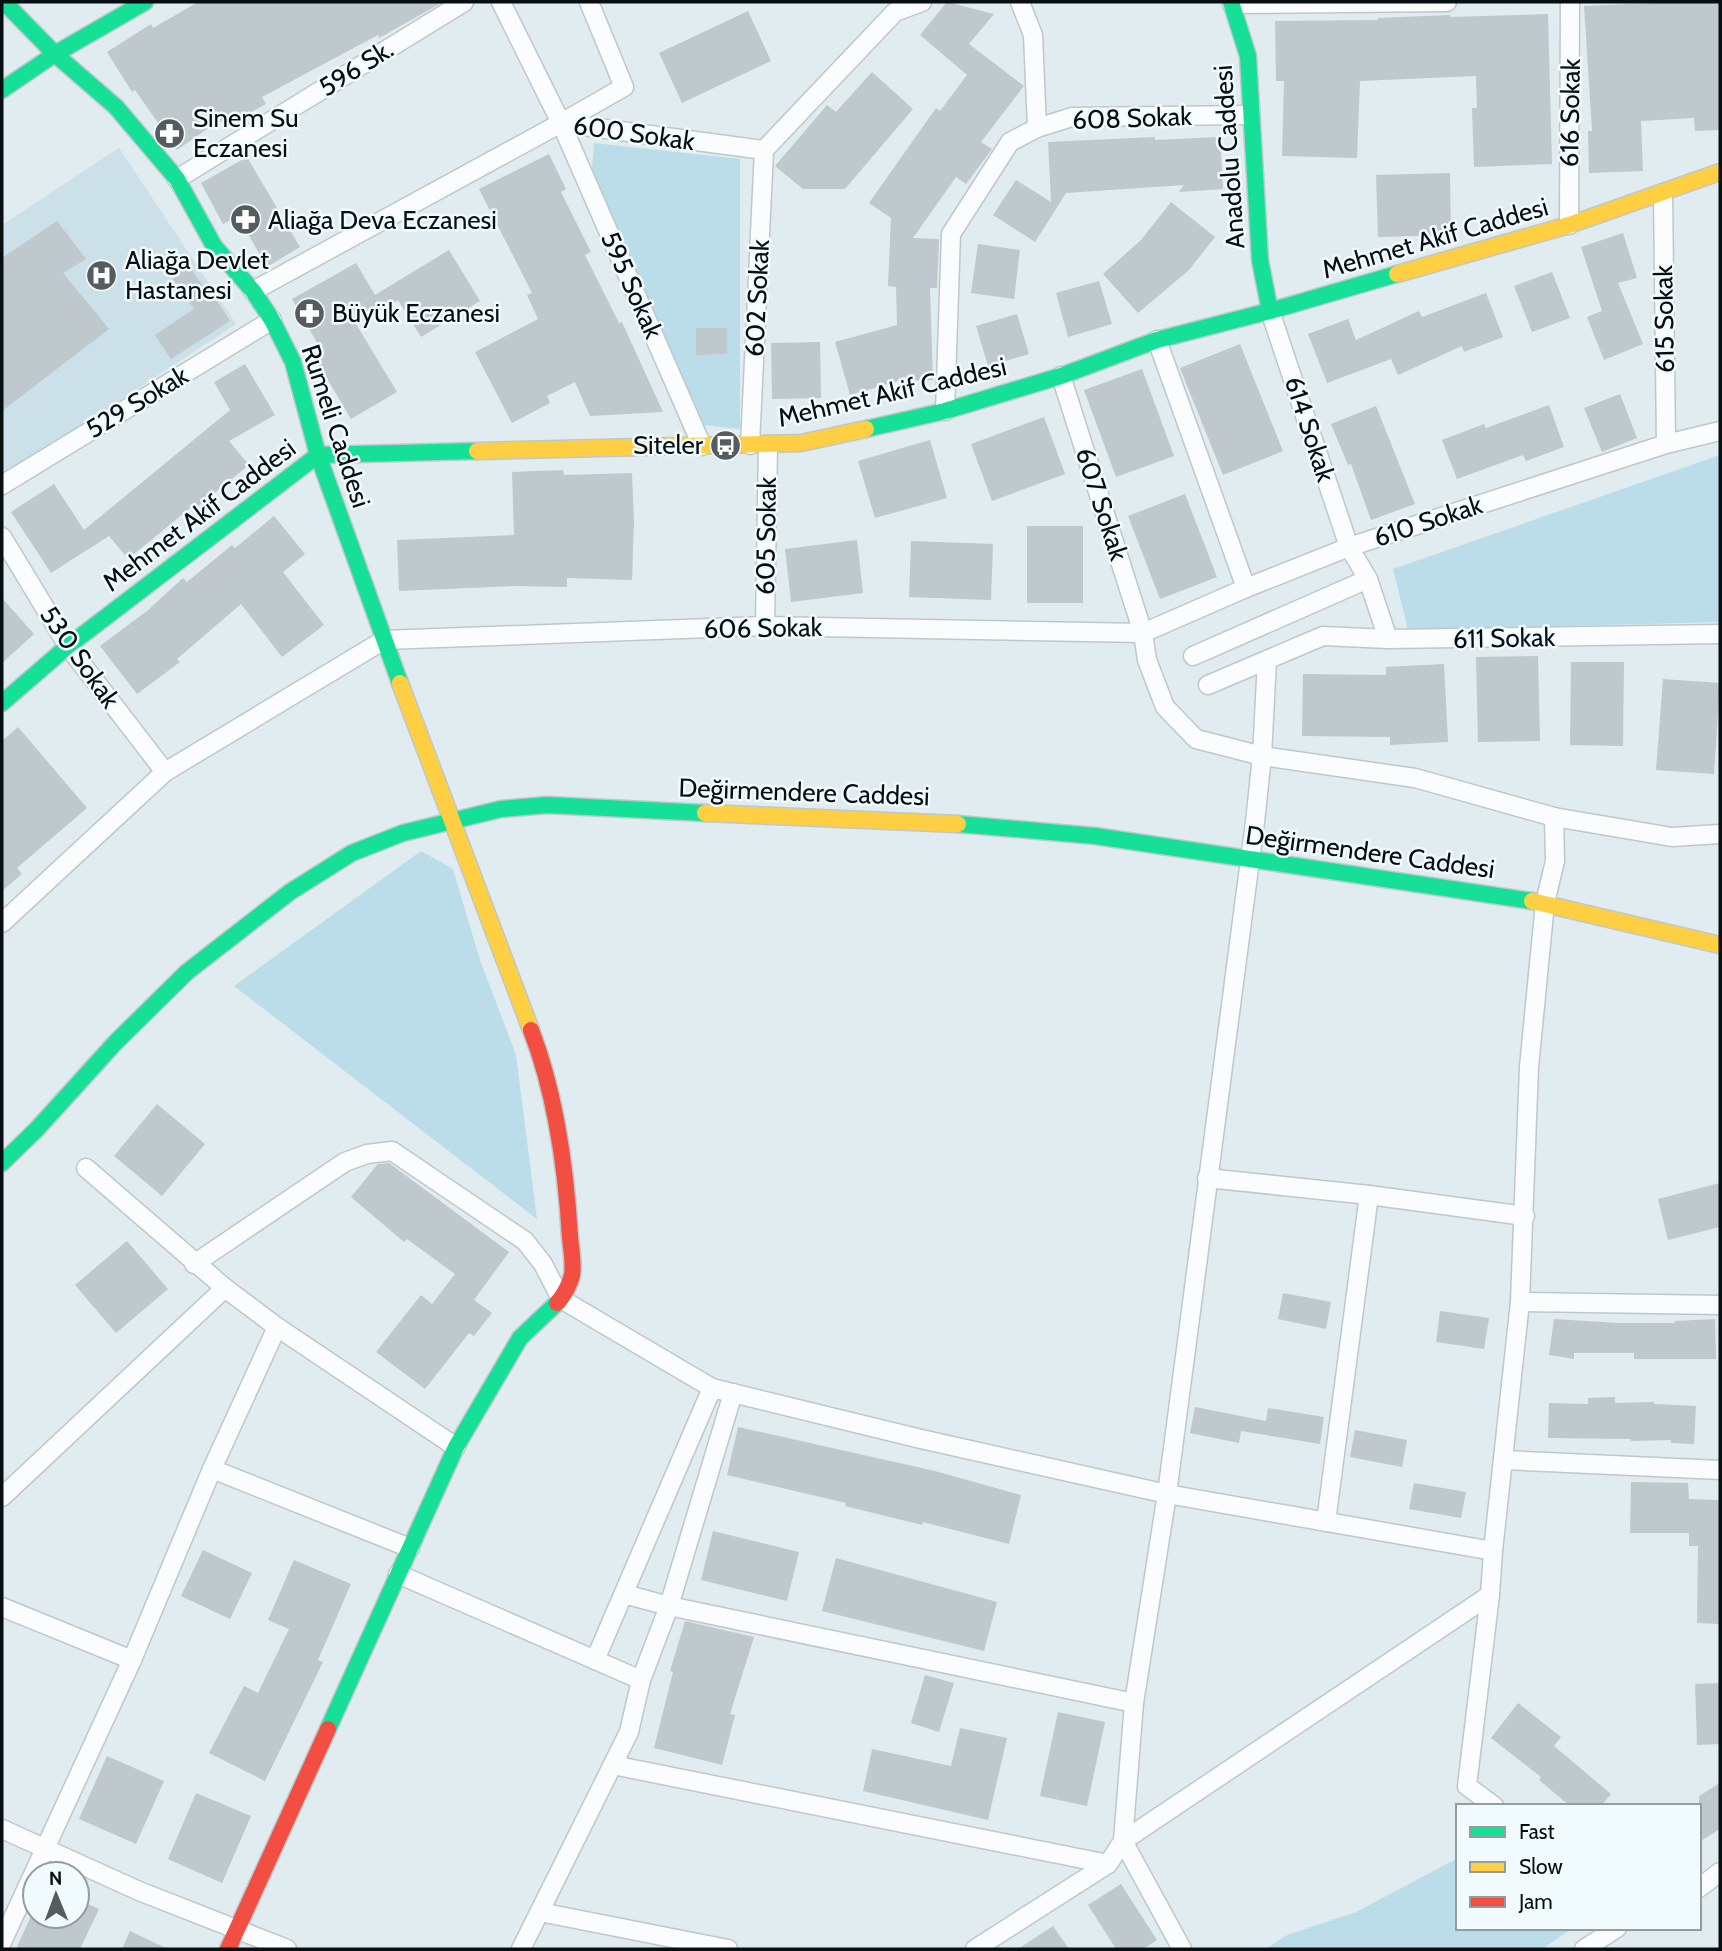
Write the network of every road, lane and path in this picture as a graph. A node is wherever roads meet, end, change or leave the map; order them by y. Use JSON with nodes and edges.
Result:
{"nodes":[{"id":1,"x":4,"y":2,"type":"edge"},
{"id":2,"x":145,"y":2,"type":"edge"},
{"id":3,"x":464,"y":2,"type":"edge"},
{"id":4,"x":501,"y":2,"type":"edge"},
{"id":5,"x":589,"y":2,"type":"edge"},
{"id":6,"x":922,"y":2,"type":"edge"},
{"id":7,"x":1020,"y":2,"type":"edge"},
{"id":8,"x":1447,"y":2,"type":"edge"},
{"id":9,"x":1570,"y":2,"type":"edge"},
{"id":10,"x":1232,"y":3,"type":"edge"},
{"id":11,"x":895,"y":7,"type":"edge"},
{"id":12,"x":55,"y":54,"type":"junction"},
{"id":13,"x":2,"y":90,"type":"edge"},
{"id":14,"x":1250,"y":115,"type":"junction"},
{"id":15,"x":561,"y":123,"type":"junction"},
{"id":16,"x":1037,"y":128,"type":"junction"},
{"id":17,"x":764,"y":150,"type":"junction"},
{"id":18,"x":1720,"y":172,"type":"edge"},
{"id":19,"x":177,"y":179,"type":"junction"},
{"id":20,"x":1663,"y":193,"type":"junction"},
{"id":21,"x":1569,"y":225,"type":"junction"},
{"id":22,"x":253,"y":291,"type":"junction"},
{"id":23,"x":1270,"y":311,"type":"junction"},
{"id":24,"x":272,"y":320,"type":"junction"},
{"id":25,"x":1157,"y":340,"type":"junction"},
{"id":26,"x":1061,"y":376,"type":"junction"},
{"id":27,"x":945,"y":411,"type":"junction"},
{"id":28,"x":1720,"y":431,"type":"edge"},
{"id":29,"x":1666,"y":444,"type":"junction"},
{"id":30,"x":759,"y":445,"type":"junction"},
{"id":31,"x":702,"y":446,"type":"junction"},
{"id":32,"x":318,"y":455,"type":"junction"},
{"id":33,"x":2,"y":485,"type":"edge"},
{"id":34,"x":2,"y":537,"type":"edge"},
{"id":35,"x":1349,"y":547,"type":"junction"},
{"id":36,"x":1368,"y":579,"type":"junction"},
{"id":37,"x":1246,"y":587,"type":"junction"},
{"id":38,"x":765,"y":626,"type":"junction"},
{"id":39,"x":1143,"y":633,"type":"junction"},
{"id":40,"x":1720,"y":634,"type":"edge"},
{"id":41,"x":1388,"y":639,"type":"junction"},
{"id":42,"x":384,"y":640,"type":"junction"},
{"id":43,"x":68,"y":646,"type":"junction"},
{"id":44,"x":1193,"y":656,"type":"dead end"},
{"id":45,"x":1267,"y":660,"type":"junction"},
{"id":46,"x":1208,"y":684,"type":"dead end"},
{"id":47,"x":2,"y":703,"type":"edge"},
{"id":48,"x":1262,"y":756,"type":"junction"},
{"id":49,"x":165,"y":772,"type":"junction"},
{"id":50,"x":1554,"y":817,"type":"junction"},
{"id":51,"x":454,"y":822,"type":"junction"},
{"id":52,"x":1720,"y":834,"type":"edge"},
{"id":53,"x":1250,"y":859,"type":"junction"},
{"id":54,"x":1545,"y":903,"type":"junction"},
{"id":55,"x":2,"y":923,"type":"edge"},
{"id":56,"x":1720,"y":945,"type":"edge"},
{"id":57,"x":2,"y":1163,"type":"edge"},
{"id":58,"x":86,"y":1168,"type":"dead end"},
{"id":59,"x":1207,"y":1178,"type":"junction"},
{"id":60,"x":1369,"y":1195,"type":"junction"},
{"id":61,"x":1525,"y":1216,"type":"junction"},
{"id":62,"x":194,"y":1264,"type":"junction"},
{"id":63,"x":225,"y":1288,"type":"junction"},
{"id":64,"x":561,"y":1299,"type":"junction"},
{"id":65,"x":1520,"y":1302,"type":"junction"},
{"id":66,"x":1720,"y":1305,"type":"edge"},
{"id":67,"x":277,"y":1327,"type":"junction"},
{"id":68,"x":712,"y":1388,"type":"junction"},
{"id":69,"x":733,"y":1393,"type":"junction"},
{"id":70,"x":456,"y":1447,"type":"junction"},
{"id":71,"x":1504,"y":1461,"type":"junction"},
{"id":72,"x":212,"y":1469,"type":"junction"},
{"id":73,"x":1720,"y":1470,"type":"edge"},
{"id":74,"x":1167,"y":1494,"type":"junction"},
{"id":75,"x":2,"y":1497,"type":"edge"},
{"id":76,"x":1326,"y":1522,"type":"junction"},
{"id":77,"x":410,"y":1548,"type":"junction"},
{"id":78,"x":1493,"y":1550,"type":"junction"},
{"id":79,"x":398,"y":1573,"type":"junction"},
{"id":80,"x":624,"y":1594,"type":"junction"},
{"id":81,"x":1490,"y":1595,"type":"junction"},
{"id":82,"x":669,"y":1606,"type":"junction"},
{"id":83,"x":2,"y":1607,"type":"edge"},
{"id":84,"x":132,"y":1660,"type":"junction"},
{"id":85,"x":595,"y":1660,"type":"junction"},
{"id":86,"x":641,"y":1680,"type":"junction"},
{"id":87,"x":1134,"y":1703,"type":"junction"},
{"id":88,"x":613,"y":1765,"type":"junction"},
{"id":89,"x":1491,"y":1804,"type":"edge"},
{"id":90,"x":2,"y":1829,"type":"edge"},
{"id":91,"x":1123,"y":1841,"type":"junction"},
{"id":92,"x":46,"y":1850,"type":"junction"},
{"id":93,"x":1108,"y":1864,"type":"junction"},
{"id":94,"x":1720,"y":1872,"type":"edge"},
{"id":95,"x":1701,"y":1886,"type":"edge"},
{"id":96,"x":540,"y":1913,"type":"junction"},
{"id":97,"x":237,"y":1929,"type":"junction"},
{"id":98,"x":1614,"y":1930,"type":"edge"},
{"id":99,"x":2,"y":1942,"type":"edge"},
{"id":100,"x":995,"y":1944,"type":"edge"},
{"id":101,"x":228,"y":1949,"type":"edge"},
{"id":102,"x":287,"y":1949,"type":"edge"},
{"id":103,"x":521,"y":1949,"type":"edge"},
{"id":104,"x":728,"y":1949,"type":"edge"},
{"id":105,"x":975,"y":1949,"type":"edge"},
{"id":106,"x":1182,"y":1949,"type":"edge"},
{"id":107,"x":1584,"y":1949,"type":"edge"}],
"edges":[{"from":1,"to":12,"type":"street","name":"Rumeli Caddesi"},
{"from":2,"to":12,"type":"street"},
{"from":3,"to":19,"type":"street","name":"596 Sk."},
{"from":4,"to":15,"type":"street","name":"595 Sokak"},
{"from":5,"to":15,"type":"street"},
{"from":6,"to":11,"type":"street"},
{"from":7,"to":16,"type":"street"},
{"from":8,"to":10,"type":"street"},
{"from":9,"to":21,"type":"street","name":"616 Sokak"},
{"from":10,"to":14,"type":"street","name":"Anadolu Caddesi"},
{"from":11,"to":17,"type":"street"},
{"from":12,"to":13,"type":"street"},
{"from":12,"to":19,"type":"street","name":"Rumeli Caddesi"},
{"from":14,"to":16,"type":"street","name":"608 Sokak"},
{"from":14,"to":23,"type":"street","name":"Anadolu Caddesi"},
{"from":15,"to":17,"type":"street","name":"600 Sokak"},
{"from":15,"to":22,"type":"street","name":"600 Sokak"},
{"from":15,"to":31,"type":"street","name":"595 Sokak"},
{"from":16,"to":27,"type":"street","name":"608 Sokak"},
{"from":17,"to":30,"type":"street","name":"602 Sokak"},
{"from":18,"to":20,"type":"street","name":"Mehmet Akif Caddesi"},
{"from":19,"to":22,"type":"street","name":"Rumeli Caddesi"},
{"from":20,"to":21,"type":"street","name":"Mehmet Akif Caddesi"},
{"from":20,"to":29,"type":"street","name":"615 Sokak"},
{"from":21,"to":23,"type":"street","name":"Mehmet Akif Caddesi"},
{"from":22,"to":24,"type":"street","name":"Rumeli Caddesi"},
{"from":23,"to":25,"type":"street","name":"Mehmet Akif Caddesi"},
{"from":23,"to":35,"type":"street","name":"614 Sokak"},
{"from":24,"to":32,"type":"street","name":"Rumeli Caddesi"},
{"from":24,"to":33,"type":"street","name":"529 Sokak"},
{"from":25,"to":26,"type":"street","name":"Mehmet Akif Caddesi"},
{"from":25,"to":37,"type":"street"},
{"from":26,"to":27,"type":"street","name":"Mehmet Akif Caddesi"},
{"from":26,"to":39,"type":"street","name":"607 Sokak"},
{"from":27,"to":30,"type":"street","name":"Mehmet Akif Caddesi"},
{"from":28,"to":29,"type":"street","name":"610 Sokak"},
{"from":29,"to":35,"type":"street","name":"610 Sokak"},
{"from":30,"to":31,"type":"street","name":"Mehmet Akif Caddesi"},
{"from":30,"to":38,"type":"street","name":"605 Sokak"},
{"from":31,"to":32,"type":"street","name":"Mehmet Akif Caddesi"},
{"from":32,"to":42,"type":"street","name":"Rumeli Caddesi"},
{"from":32,"to":43,"type":"street","name":"Mehmet Akif Caddesi"},
{"from":34,"to":43,"type":"street","name":"530 Sokak"},
{"from":35,"to":36,"type":"street"},
{"from":35,"to":37,"type":"street","name":"610 Sokak"},
{"from":36,"to":41,"type":"street"},
{"from":36,"to":44,"type":"street"},
{"from":37,"to":39,"type":"street","name":"610 Sokak"},
{"from":38,"to":39,"type":"street","name":"606 Sokak"},
{"from":38,"to":42,"type":"street","name":"606 Sokak"},
{"from":39,"to":48,"type":"street","name":"607 Sokak"},
{"from":40,"to":41,"type":"street","name":"611 Sokak"},
{"from":41,"to":45,"type":"street","name":"611 Sokak"},
{"from":42,"to":49,"type":"street"},
{"from":42,"to":51,"type":"street","name":"Rumeli Caddesi"},
{"from":43,"to":47,"type":"street","name":"Mehmet Akif Caddesi"},
{"from":43,"to":49,"type":"street","name":"530 Sokak"},
{"from":45,"to":46,"type":"street","name":"611 Sokak"},
{"from":45,"to":48,"type":"street"},
{"from":48,"to":50,"type":"street","name":"607 Sokak"},
{"from":48,"to":53,"type":"street"},
{"from":49,"to":55,"type":"street"},
{"from":50,"to":52,"type":"street","name":"607 Sokak"},
{"from":50,"to":54,"type":"street"},
{"from":51,"to":53,"type":"street","name":"Değirmendere Caddesi"},
{"from":51,"to":57,"type":"street","name":"Değirmendere Caddesi"},
{"from":51,"to":64,"type":"street","name":"Rumeli Caddesi"},
{"from":53,"to":54,"type":"street","name":"Değirmendere Caddesi"},
{"from":53,"to":59,"type":"street"},
{"from":54,"to":56,"type":"street","name":"Değirmendere Caddesi"},
{"from":54,"to":61,"type":"street"},
{"from":58,"to":62,"type":"street"},
{"from":59,"to":60,"type":"street"},
{"from":59,"to":74,"type":"street"},
{"from":60,"to":61,"type":"street"},
{"from":60,"to":76,"type":"street"},
{"from":61,"to":65,"type":"street"},
{"from":62,"to":63,"type":"street"},
{"from":62,"to":64,"type":"street"},
{"from":63,"to":67,"type":"street"},
{"from":63,"to":75,"type":"street"},
{"from":64,"to":68,"type":"street"},
{"from":64,"to":70,"type":"street"},
{"from":65,"to":66,"type":"street"},
{"from":65,"to":71,"type":"street"},
{"from":67,"to":70,"type":"street"},
{"from":67,"to":72,"type":"street"},
{"from":68,"to":69,"type":"street"},
{"from":68,"to":80,"type":"street"},
{"from":69,"to":74,"type":"street"},
{"from":69,"to":82,"type":"street"},
{"from":70,"to":77,"type":"street"},
{"from":71,"to":73,"type":"street"},
{"from":71,"to":78,"type":"street"},
{"from":72,"to":77,"type":"street"},
{"from":72,"to":84,"type":"street"},
{"from":74,"to":76,"type":"street"},
{"from":74,"to":87,"type":"street"},
{"from":76,"to":78,"type":"street"},
{"from":77,"to":79,"type":"street"},
{"from":78,"to":81,"type":"street"},
{"from":79,"to":85,"type":"street"},
{"from":79,"to":97,"type":"street"},
{"from":80,"to":82,"type":"street"},
{"from":80,"to":85,"type":"street"},
{"from":81,"to":89,"type":"street"},
{"from":81,"to":91,"type":"street"},
{"from":82,"to":86,"type":"street"},
{"from":82,"to":87,"type":"street"},
{"from":83,"to":84,"type":"street"},
{"from":84,"to":92,"type":"street"},
{"from":85,"to":86,"type":"street"},
{"from":86,"to":88,"type":"street"},
{"from":87,"to":91,"type":"street"},
{"from":88,"to":93,"type":"street"},
{"from":88,"to":96,"type":"street"},
{"from":90,"to":92,"type":"street"},
{"from":91,"to":93,"type":"street"},
{"from":91,"to":106,"type":"street"},
{"from":92,"to":97,"type":"street"},
{"from":92,"to":99,"type":"street"},
{"from":93,"to":100,"type":"street"},
{"from":94,"to":95,"type":"street"},
{"from":96,"to":103,"type":"street"},
{"from":96,"to":104,"type":"street"},
{"from":97,"to":101,"type":"street"},
{"from":97,"to":102,"type":"street"},
{"from":98,"to":107,"type":"street"},
{"from":100,"to":105,"type":"street"}]}
